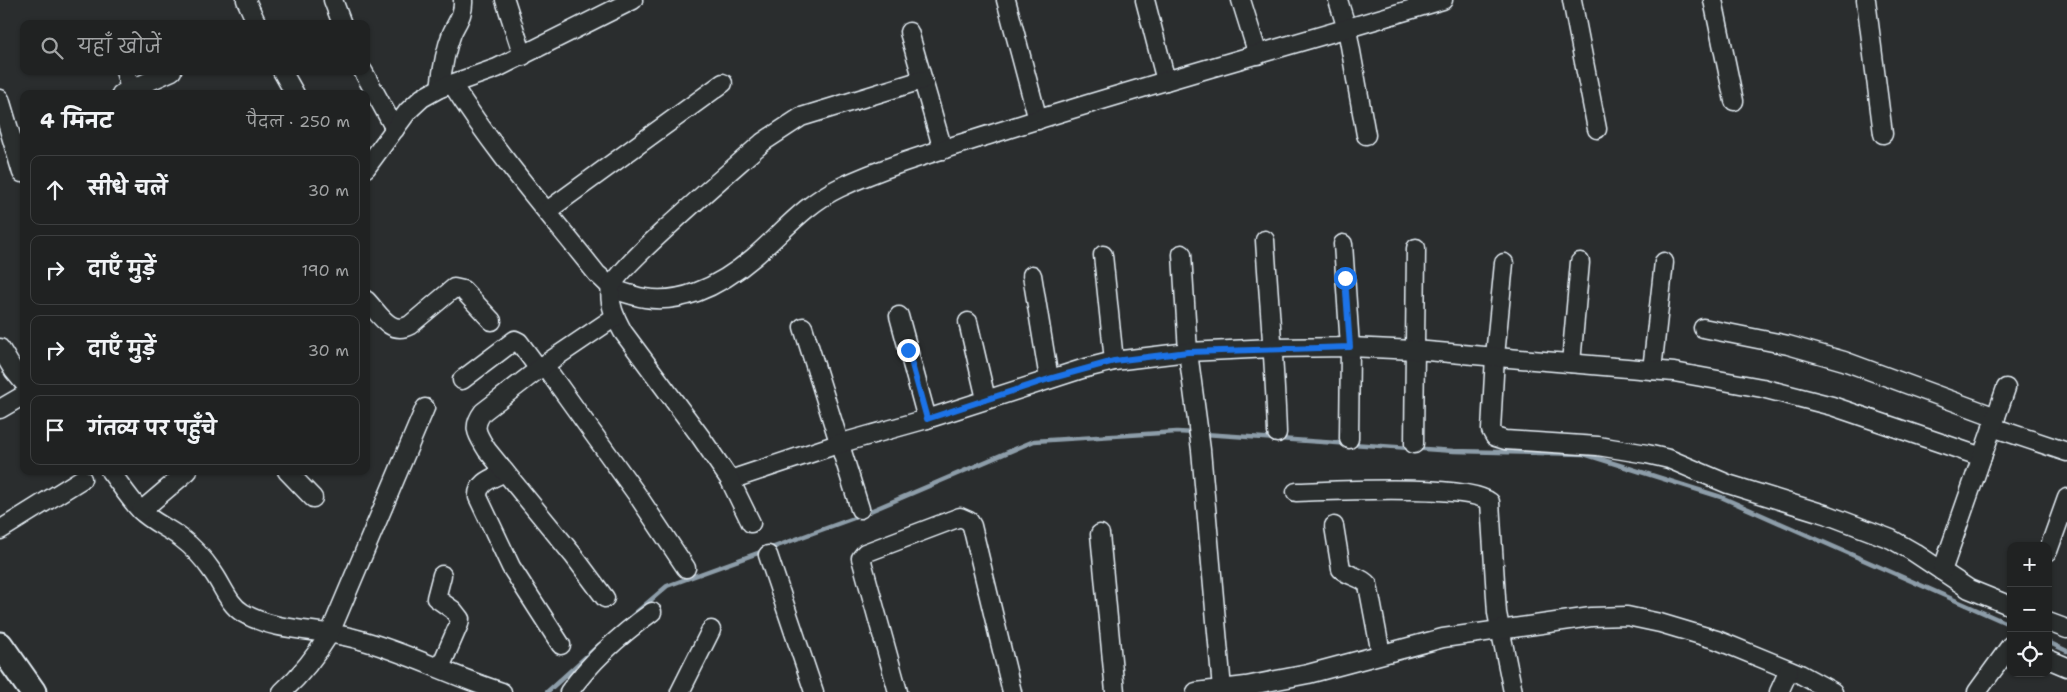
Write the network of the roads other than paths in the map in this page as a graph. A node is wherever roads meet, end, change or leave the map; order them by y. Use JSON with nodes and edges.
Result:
{"nodes":[{"id":1,"x":246,"y":0,"type":"edge"},
{"id":2,"x":333,"y":0,"type":"edge"},
{"id":3,"x":463,"y":0,"type":"edge"},
{"id":4,"x":633,"y":0,"type":"edge"},
{"id":5,"x":1006,"y":0,"type":"edge"},
{"id":6,"x":1145,"y":0,"type":"edge"},
{"id":7,"x":1241,"y":0,"type":"edge"},
{"id":8,"x":1338,"y":0,"type":"edge"},
{"id":9,"x":1443,"y":0,"type":"edge"},
{"id":10,"x":1572,"y":0,"type":"edge"},
{"id":11,"x":1712,"y":0,"type":"edge"},
{"id":12,"x":1866,"y":0,"type":"edge"},
{"id":13,"x":509,"y":10,"type":"edge"},
{"id":14,"x":255,"y":20,"type":"edge"},
{"id":15,"x":340,"y":20,"type":"edge"},
{"id":16,"x":1347,"y":29,"type":"junction"},
{"id":17,"x":909,"y":32,"type":"dead end"},
{"id":18,"x":1258,"y":55,"type":"junction"},
{"id":19,"x":524,"y":56,"type":"junction"},
{"id":20,"x":125,"y":75,"type":"edge"},
{"id":21,"x":163,"y":75,"type":"edge"},
{"id":22,"x":284,"y":75,"type":"edge"},
{"id":23,"x":365,"y":75,"type":"edge"},
{"id":24,"x":922,"y":80,"type":"junction"},
{"id":25,"x":1166,"y":81,"type":"junction"},
{"id":26,"x":723,"y":83,"type":"dead end"},
{"id":27,"x":446,"y":86,"type":"junction"},
{"id":28,"x":126,"y":90,"type":"edge"},
{"id":29,"x":130,"y":90,"type":"edge"},
{"id":30,"x":293,"y":90,"type":"edge"},
{"id":31,"x":0,"y":99,"type":"edge"},
{"id":32,"x":1734,"y":101,"type":"dead end"},
{"id":33,"x":1038,"y":120,"type":"junction"},
{"id":34,"x":395,"y":129,"type":"junction"},
{"id":35,"x":1597,"y":129,"type":"dead end"},
{"id":36,"x":1883,"y":134,"type":"dead end"},
{"id":37,"x":1366,"y":135,"type":"dead end"},
{"id":38,"x":18,"y":140,"type":"edge"},
{"id":39,"x":943,"y":150,"type":"junction"},
{"id":40,"x":20,"y":156,"type":"edge"},
{"id":41,"x":370,"y":163,"type":"edge"},
{"id":42,"x":547,"y":211,"type":"junction"},
{"id":43,"x":1265,"y":240,"type":"dead end"},
{"id":44,"x":1343,"y":244,"type":"dead end"},
{"id":45,"x":1416,"y":248,"type":"dead end"},
{"id":46,"x":1182,"y":254,"type":"dead end"},
{"id":47,"x":1103,"y":255,"type":"dead end"},
{"id":48,"x":1580,"y":262,"type":"dead end"},
{"id":49,"x":1664,"y":262,"type":"dead end"},
{"id":50,"x":1504,"y":263,"type":"dead end"},
{"id":51,"x":1032,"y":275,"type":"dead end"},
{"id":52,"x":611,"y":287,"type":"junction"},
{"id":53,"x":370,"y":304,"type":"edge"},
{"id":54,"x":899,"y":316,"type":"dead end"},
{"id":55,"x":615,"y":317,"type":"junction"},
{"id":56,"x":492,"y":321,"type":"dead end"},
{"id":57,"x":968,"y":322,"type":"dead end"},
{"id":58,"x":803,"y":327,"type":"dead end"},
{"id":59,"x":1703,"y":328,"type":"dead end"},
{"id":60,"x":1350,"y":347,"type":"junction"},
{"id":61,"x":0,"y":348,"type":"edge"},
{"id":62,"x":1272,"y":348,"type":"junction"},
{"id":63,"x":1415,"y":350,"type":"junction"},
{"id":64,"x":1188,"y":352,"type":"junction"},
{"id":65,"x":1494,"y":356,"type":"junction"},
{"id":66,"x":1114,"y":361,"type":"junction"},
{"id":67,"x":1571,"y":363,"type":"junction"},
{"id":68,"x":542,"y":367,"type":"junction"},
{"id":69,"x":1652,"y":370,"type":"junction"},
{"id":70,"x":20,"y":378,"type":"edge"},
{"id":71,"x":1049,"y":379,"type":"junction"},
{"id":72,"x":462,"y":380,"type":"dead end"},
{"id":73,"x":2006,"y":388,"type":"dead end"},
{"id":74,"x":20,"y":397,"type":"edge"},
{"id":75,"x":986,"y":399,"type":"junction"},
{"id":76,"x":425,"y":408,"type":"dead end"},
{"id":77,"x":0,"y":409,"type":"edge"},
{"id":78,"x":927,"y":419,"type":"junction"},
{"id":79,"x":1994,"y":422,"type":"junction"},
{"id":80,"x":1277,"y":433,"type":"dead end"},
{"id":81,"x":1349,"y":439,"type":"dead end"},
{"id":82,"x":838,"y":444,"type":"junction"},
{"id":83,"x":1414,"y":444,"type":"dead end"},
{"id":84,"x":2067,"y":452,"type":"edge"},
{"id":85,"x":1982,"y":457,"type":"junction"},
{"id":86,"x":505,"y":472,"type":"junction"},
{"id":87,"x":113,"y":475,"type":"edge"},
{"id":88,"x":183,"y":475,"type":"edge"},
{"id":89,"x":291,"y":475,"type":"edge"},
{"id":90,"x":82,"y":479,"type":"dead end"},
{"id":91,"x":730,"y":480,"type":"junction"},
{"id":92,"x":1296,"y":492,"type":"dead end"},
{"id":93,"x":313,"y":498,"type":"dead end"},
{"id":94,"x":2067,"y":498,"type":"edge"},
{"id":95,"x":860,"y":510,"type":"dead end"},
{"id":96,"x":141,"y":511,"type":"junction"},
{"id":97,"x":751,"y":523,"type":"dead end"},
{"id":98,"x":1334,"y":526,"type":"dead end"},
{"id":99,"x":0,"y":530,"type":"edge"},
{"id":100,"x":1100,"y":534,"type":"dead end"},
{"id":101,"x":2051,"y":542,"type":"edge"},
{"id":102,"x":768,"y":555,"type":"dead end"},
{"id":103,"x":686,"y":568,"type":"dead end"},
{"id":104,"x":1942,"y":570,"type":"junction"},
{"id":105,"x":442,"y":575,"type":"dead end"},
{"id":106,"x":605,"y":598,"type":"dead end"},
{"id":107,"x":2007,"y":604,"type":"edge"},
{"id":108,"x":652,"y":612,"type":"dead end"},
{"id":109,"x":2052,"y":624,"type":"edge"},
{"id":110,"x":1500,"y":629,"type":"junction"},
{"id":111,"x":710,"y":630,"type":"dead end"},
{"id":112,"x":2067,"y":630,"type":"edge"},
{"id":113,"x":330,"y":633,"type":"junction"},
{"id":114,"x":0,"y":645,"type":"edge"},
{"id":115,"x":561,"y":645,"type":"dead end"},
{"id":116,"x":2007,"y":651,"type":"edge"},
{"id":117,"x":1381,"y":654,"type":"junction"},
{"id":118,"x":2052,"y":661,"type":"edge"},
{"id":119,"x":2067,"y":667,"type":"edge"},
{"id":120,"x":440,"y":668,"type":"junction"},
{"id":121,"x":1789,"y":670,"type":"junction"},
{"id":122,"x":1265,"y":687,"type":"edge"},
{"id":123,"x":1222,"y":689,"type":"junction"},
{"id":124,"x":33,"y":692,"type":"edge"},
{"id":125,"x":282,"y":692,"type":"edge"},
{"id":126,"x":502,"y":692,"type":"edge"},
{"id":127,"x":569,"y":692,"type":"edge"},
{"id":128,"x":680,"y":692,"type":"edge"},
{"id":129,"x":814,"y":692,"type":"edge"},
{"id":130,"x":898,"y":692,"type":"edge"},
{"id":131,"x":1012,"y":692,"type":"edge"},
{"id":132,"x":1115,"y":692,"type":"edge"},
{"id":133,"x":1196,"y":692,"type":"edge"},
{"id":134,"x":1513,"y":692,"type":"edge"},
{"id":135,"x":1779,"y":692,"type":"edge"},
{"id":136,"x":1833,"y":692,"type":"edge"},
{"id":137,"x":1977,"y":692,"type":"edge"}],
"edges":[{"from":1,"to":14,"type":"street"},
{"from":2,"to":15,"type":"street"},
{"from":3,"to":27,"type":"street"},
{"from":4,"to":19,"type":"street"},
{"from":5,"to":33,"type":"street"},
{"from":6,"to":25,"type":"street"},
{"from":7,"to":18,"type":"street"},
{"from":8,"to":16,"type":"street"},
{"from":9,"to":16,"type":"street"},
{"from":10,"to":35,"type":"street"},
{"from":11,"to":32,"type":"street"},
{"from":12,"to":36,"type":"street"},
{"from":13,"to":19,"type":"street"},
{"from":16,"to":18,"type":"street"},
{"from":16,"to":37,"type":"street"},
{"from":17,"to":24,"type":"street"},
{"from":18,"to":25,"type":"street"},
{"from":19,"to":27,"type":"street"},
{"from":20,"to":28,"type":"street"},
{"from":21,"to":29,"type":"street"},
{"from":22,"to":30,"type":"street"},
{"from":23,"to":34,"type":"street"},
{"from":24,"to":39,"type":"street"},
{"from":24,"to":52,"type":"street"},
{"from":25,"to":33,"type":"street"},
{"from":26,"to":42,"type":"street"},
{"from":27,"to":34,"type":"street"},
{"from":27,"to":42,"type":"street"},
{"from":31,"to":38,"type":"street"},
{"from":33,"to":39,"type":"street"},
{"from":34,"to":41,"type":"street"},
{"from":38,"to":40,"type":"street"},
{"from":39,"to":52,"type":"street"},
{"from":42,"to":52,"type":"street"},
{"from":43,"to":62,"type":"street"},
{"from":44,"to":60,"type":"street"},
{"from":45,"to":63,"type":"street"},
{"from":46,"to":64,"type":"street"},
{"from":47,"to":66,"type":"street"},
{"from":48,"to":67,"type":"street"},
{"from":49,"to":69,"type":"street"},
{"from":50,"to":65,"type":"street"},
{"from":51,"to":71,"type":"street"},
{"from":52,"to":55,"type":"street"},
{"from":53,"to":56,"type":"street"},
{"from":54,"to":78,"type":"street"},
{"from":55,"to":68,"type":"street"},
{"from":55,"to":91,"type":"street"},
{"from":57,"to":75,"type":"street"},
{"from":58,"to":82,"type":"street"},
{"from":59,"to":79,"type":"street"},
{"from":60,"to":62,"type":"street"},
{"from":60,"to":63,"type":"street"},
{"from":60,"to":81,"type":"street"},
{"from":61,"to":70,"type":"street"},
{"from":62,"to":64,"type":"street"},
{"from":62,"to":80,"type":"street"},
{"from":63,"to":65,"type":"street"},
{"from":63,"to":83,"type":"street"},
{"from":64,"to":66,"type":"street"},
{"from":64,"to":123,"type":"street"},
{"from":65,"to":67,"type":"street"},
{"from":65,"to":104,"type":"street"},
{"from":66,"to":71,"type":"street"},
{"from":67,"to":69,"type":"street"},
{"from":68,"to":72,"type":"street"},
{"from":68,"to":86,"type":"street"},
{"from":68,"to":103,"type":"street"},
{"from":69,"to":85,"type":"street"},
{"from":71,"to":75,"type":"street"},
{"from":73,"to":79,"type":"street"},
{"from":74,"to":77,"type":"street"},
{"from":75,"to":78,"type":"street"},
{"from":76,"to":113,"type":"street"},
{"from":78,"to":82,"type":"street"},
{"from":79,"to":84,"type":"street"},
{"from":79,"to":85,"type":"street"},
{"from":82,"to":91,"type":"street"},
{"from":82,"to":95,"type":"street"},
{"from":85,"to":104,"type":"street"},
{"from":86,"to":106,"type":"street"},
{"from":86,"to":115,"type":"street"},
{"from":87,"to":96,"type":"street"},
{"from":88,"to":96,"type":"street"},
{"from":89,"to":93,"type":"street"},
{"from":90,"to":99,"type":"street"},
{"from":91,"to":97,"type":"street"},
{"from":92,"to":110,"type":"street"},
{"from":94,"to":101,"type":"street"},
{"from":96,"to":113,"type":"street"},
{"from":98,"to":117,"type":"street"},
{"from":100,"to":132,"type":"street"},
{"from":102,"to":129,"type":"street"},
{"from":104,"to":107,"type":"street"},
{"from":105,"to":120,"type":"street"},
{"from":108,"to":127,"type":"street"},
{"from":109,"to":112,"type":"street"},
{"from":110,"to":117,"type":"street"},
{"from":110,"to":121,"type":"street"},
{"from":110,"to":134,"type":"street"},
{"from":111,"to":128,"type":"street"},
{"from":113,"to":120,"type":"street"},
{"from":113,"to":125,"type":"street"},
{"from":114,"to":124,"type":"street"},
{"from":116,"to":137,"type":"street"},
{"from":117,"to":122,"type":"street"},
{"from":118,"to":119,"type":"street"},
{"from":120,"to":126,"type":"street"},
{"from":121,"to":135,"type":"street"},
{"from":121,"to":136,"type":"street"},
{"from":122,"to":123,"type":"street"},
{"from":123,"to":133,"type":"street"},
{"from":130,"to":131,"type":"street"}]}
